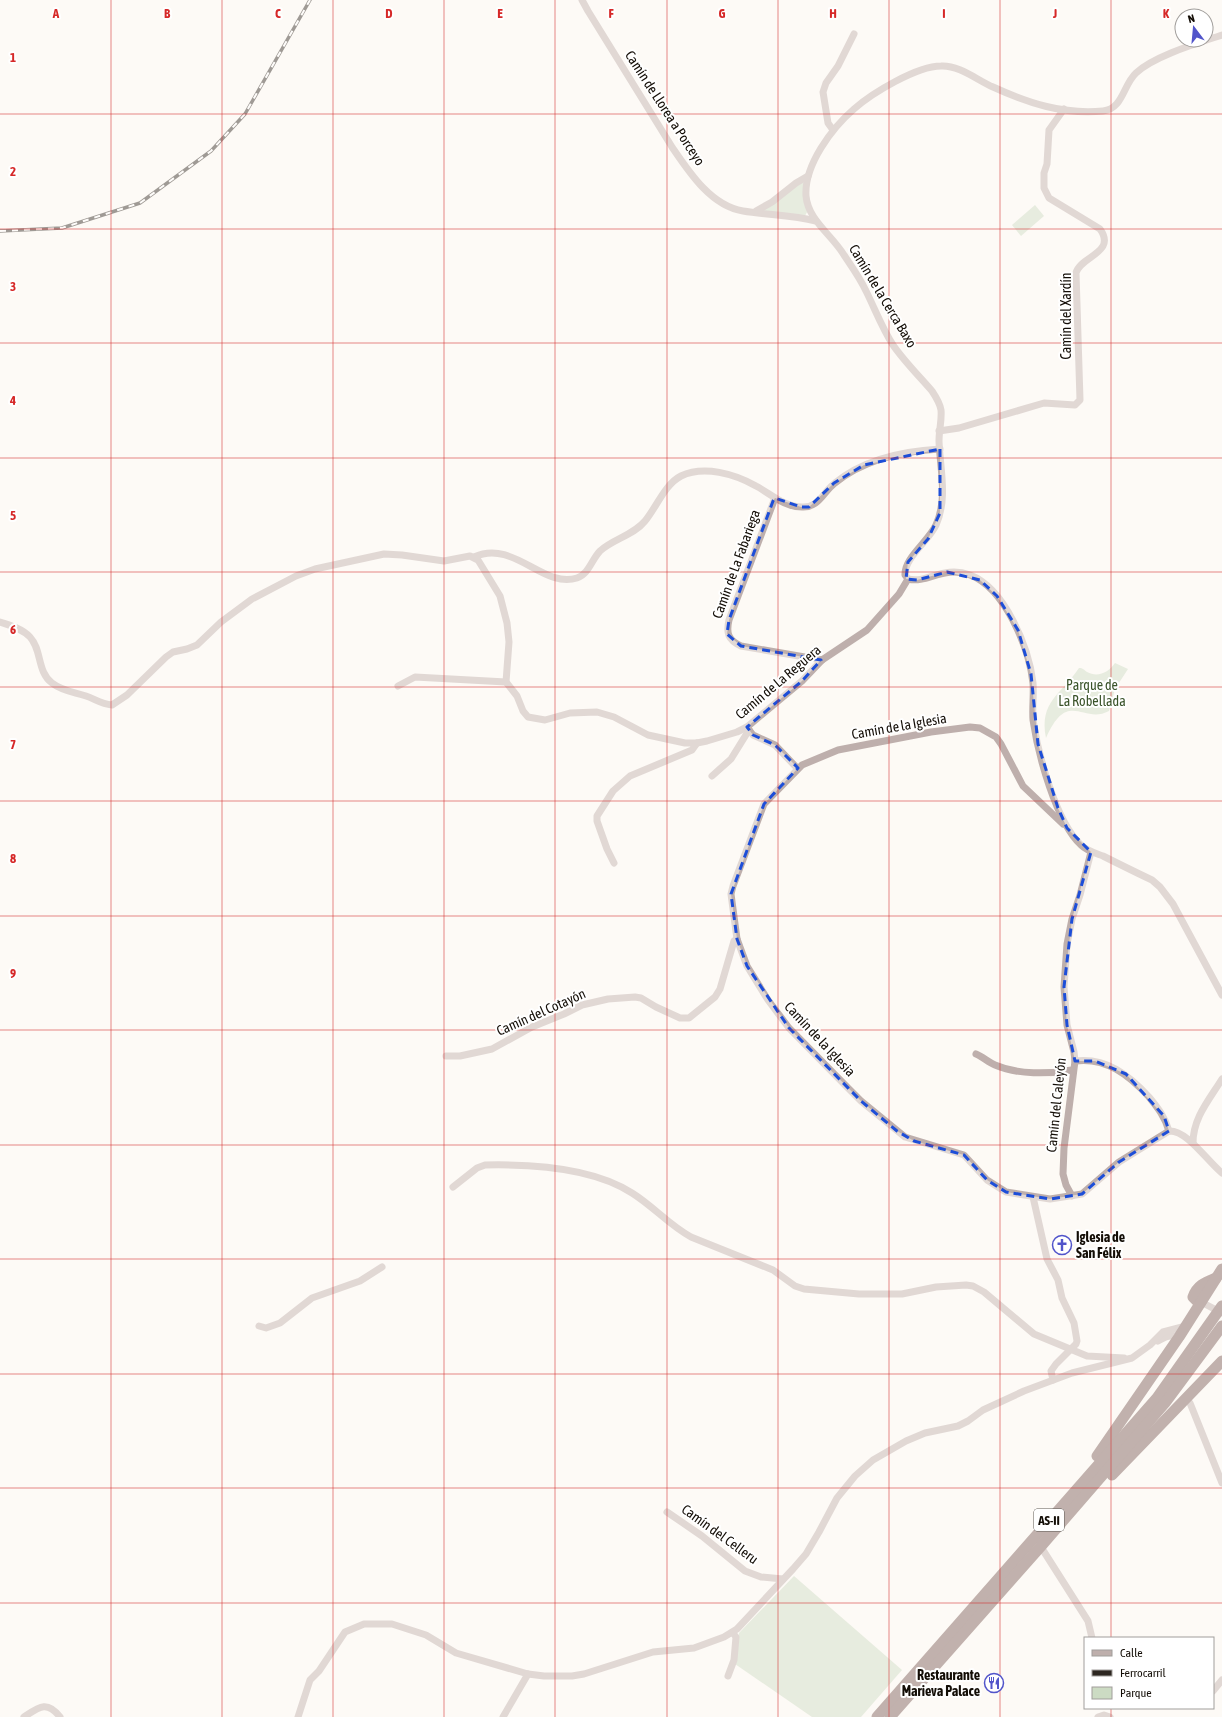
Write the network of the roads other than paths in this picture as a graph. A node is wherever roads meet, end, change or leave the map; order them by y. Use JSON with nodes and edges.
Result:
{"nodes":[{"id":1,"x":582,"y":0,"type":"edge"},
{"id":2,"x":854,"y":34,"type":"dead end"},
{"id":3,"x":1222,"y":35,"type":"edge"},
{"id":4,"x":1064,"y":109,"type":"junction"},
{"id":5,"x":833,"y":130,"type":"junction"},
{"id":6,"x":808,"y":176,"type":"junction"},
{"id":7,"x":756,"y":212,"type":"junction"},
{"id":8,"x":816,"y":221,"type":"junction"},
{"id":9,"x":939,"y":431,"type":"junction"},
{"id":10,"x":940,"y":449,"type":"junction"},
{"id":11,"x":775,"y":498,"type":"junction"},
{"id":12,"x":474,"y":557,"type":"junction"},
{"id":13,"x":908,"y":579,"type":"junction"},
{"id":14,"x":0,"y":622,"type":"edge"},
{"id":15,"x":822,"y":660,"type":"junction"},
{"id":16,"x":506,"y":682,"type":"junction"},
{"id":17,"x":398,"y":686,"type":"dead end"},
{"id":18,"x":748,"y":729,"type":"junction"},
{"id":19,"x":697,"y":743,"type":"junction"},
{"id":20,"x":797,"y":768,"type":"junction"},
{"id":21,"x":712,"y":776,"type":"dead end"},
{"id":22,"x":1067,"y":828,"type":"junction"},
{"id":23,"x":1091,"y":852,"type":"junction"},
{"id":24,"x":614,"y":863,"type":"dead end"},
{"id":25,"x":737,"y":939,"type":"junction"},
{"id":26,"x":1222,"y":995,"type":"edge"},
{"id":27,"x":976,"y":1054,"type":"dead end"},
{"id":28,"x":446,"y":1056,"type":"dead end"},
{"id":29,"x":1075,"y":1061,"type":"junction"},
{"id":30,"x":1072,"y":1070,"type":"junction"},
{"id":31,"x":1222,"y":1079,"type":"edge"},
{"id":32,"x":1169,"y":1131,"type":"junction"},
{"id":33,"x":1192,"y":1143,"type":"junction"},
{"id":34,"x":1222,"y":1173,"type":"edge"},
{"id":35,"x":453,"y":1187,"type":"dead end"},
{"id":36,"x":1072,"y":1196,"type":"junction"},
{"id":37,"x":1033,"y":1197,"type":"junction"},
{"id":38,"x":382,"y":1267,"type":"dead end"},
{"id":39,"x":1219,"y":1273,"type":"edge"},
{"id":40,"x":1201,"y":1302,"type":"junction"},
{"id":41,"x":1222,"y":1306,"type":"edge"},
{"id":42,"x":1220,"y":1319,"type":"edge"},
{"id":43,"x":259,"y":1326,"type":"dead end"},
{"id":44,"x":1186,"y":1326,"type":"junction"},
{"id":45,"x":1179,"y":1337,"type":"junction"},
{"id":46,"x":1150,"y":1345,"type":"junction"},
{"id":47,"x":1071,"y":1350,"type":"junction"},
{"id":48,"x":1132,"y":1358,"type":"junction"},
{"id":49,"x":1222,"y":1361,"type":"edge"},
{"id":50,"x":1053,"y":1380,"type":"junction"},
{"id":51,"x":1186,"y":1400,"type":"junction"},
{"id":52,"x":1222,"y":1483,"type":"edge"},
{"id":53,"x":667,"y":1512,"type":"dead end"},
{"id":54,"x":1039,"y":1543,"type":"junction"},
{"id":55,"x":783,"y":1579,"type":"junction"},
{"id":56,"x":733,"y":1633,"type":"junction"},
{"id":57,"x":1092,"y":1637,"type":"edge"},
{"id":58,"x":528,"y":1674,"type":"junction"},
{"id":59,"x":728,"y":1676,"type":"dead end"},
{"id":60,"x":1222,"y":1680,"type":"edge"},
{"id":61,"x":1214,"y":1690,"type":"edge"},
{"id":62,"x":24,"y":1717,"type":"edge"},
{"id":63,"x":60,"y":1717,"type":"edge"},
{"id":64,"x":298,"y":1717,"type":"edge"},
{"id":65,"x":503,"y":1717,"type":"edge"},
{"id":66,"x":877,"y":1717,"type":"edge"},
{"id":67,"x":890,"y":1717,"type":"edge"},
{"id":68,"x":1098,"y":1717,"type":"edge"},
{"id":69,"x":1110,"y":1717,"type":"edge"}],
"edges":[{"from":1,"to":7,"type":"street","name":"Camín de Llorea a Porceyo"},
{"from":2,"to":5,"type":"street"},
{"from":3,"to":4,"type":"street"},
{"from":4,"to":5,"type":"street"},
{"from":4,"to":9,"type":"street","name":"Camín del Xardín"},
{"from":5,"to":6,"type":"street"},
{"from":6,"to":7,"type":"street"},
{"from":6,"to":8,"type":"street","name":"Camín de la Cerca Baxo"},
{"from":7,"to":8,"type":"street","name":"Camín de Llorea a Porceyo"},
{"from":8,"to":9,"type":"street","name":"Camín de la Cerca Baxo"},
{"from":9,"to":10,"type":"street","name":"Camín de la Cerca Baxo"},
{"from":10,"to":11,"type":"street"},
{"from":10,"to":13,"type":"street","name":"Camín de la Cerca Baxo"},
{"from":11,"to":12,"type":"street"},
{"from":11,"to":15,"type":"street","name":"Camín de La Fabariega"},
{"from":12,"to":14,"type":"street"},
{"from":12,"to":16,"type":"street"},
{"from":13,"to":15,"type":"street","name":"Camín de La Reguera"},
{"from":13,"to":22,"type":"street"},
{"from":15,"to":18,"type":"street","name":"Camín de La Reguera"},
{"from":16,"to":17,"type":"street"},
{"from":16,"to":19,"type":"street","name":"Camín de La Reguera"},
{"from":18,"to":19,"type":"street","name":"Camín de La Reguera"},
{"from":18,"to":20,"type":"street"},
{"from":18,"to":21,"type":"street"},
{"from":19,"to":24,"type":"street"},
{"from":20,"to":22,"type":"street","name":"Camín de la Iglesia"},
{"from":20,"to":25,"type":"street","name":"Camín de la Iglesia"},
{"from":22,"to":23,"type":"street"},
{"from":23,"to":26,"type":"street"},
{"from":23,"to":29,"type":"street","name":"Camín del Caleyón"},
{"from":25,"to":28,"type":"street","name":"Camín del Cotayón"},
{"from":25,"to":37,"type":"street","name":"Camín de la Iglesia"},
{"from":27,"to":30,"type":"street"},
{"from":29,"to":30,"type":"street","name":"Camín del Caleyón"},
{"from":29,"to":32,"type":"street"},
{"from":30,"to":36,"type":"street","name":"Camín del Caleyón"},
{"from":31,"to":33,"type":"street"},
{"from":32,"to":33,"type":"street"},
{"from":32,"to":36,"type":"street","name":"Camín de la Iglesia"},
{"from":33,"to":34,"type":"street"},
{"from":35,"to":47,"type":"street"},
{"from":36,"to":37,"type":"street","name":"Camín de la Iglesia"},
{"from":37,"to":47,"type":"street"},
{"from":38,"to":43,"type":"street"},
{"from":39,"to":40,"type":"highway"},
{"from":40,"to":42,"type":"street"},
{"from":40,"to":44,"type":"highway"},
{"from":41,"to":42,"type":"highway","number":"AS-II"},
{"from":42,"to":54,"type":"highway","number":"AS-II"},
{"from":44,"to":45,"type":"highway"},
{"from":44,"to":46,"type":"street"},
{"from":45,"to":46,"type":"street"},
{"from":45,"to":54,"type":"highway"},
{"from":46,"to":48,"type":"street"},
{"from":47,"to":48,"type":"street"},
{"from":47,"to":50,"type":"street"},
{"from":48,"to":50,"type":"street"},
{"from":49,"to":51,"type":"highway"},
{"from":50,"to":55,"type":"street"},
{"from":51,"to":52,"type":"street"},
{"from":51,"to":54,"type":"highway"},
{"from":53,"to":55,"type":"street","name":"Camín del Celleru"},
{"from":54,"to":57,"type":"street"},
{"from":54,"to":66,"type":"highway","number":"AS-II"},
{"from":54,"to":67,"type":"highway","number":"AS-II"},
{"from":55,"to":56,"type":"street"},
{"from":56,"to":58,"type":"street"},
{"from":56,"to":59,"type":"street"},
{"from":58,"to":64,"type":"street"},
{"from":58,"to":65,"type":"street"},
{"from":60,"to":61,"type":"street"},
{"from":62,"to":63,"type":"street"},
{"from":68,"to":69,"type":"street"}]}
